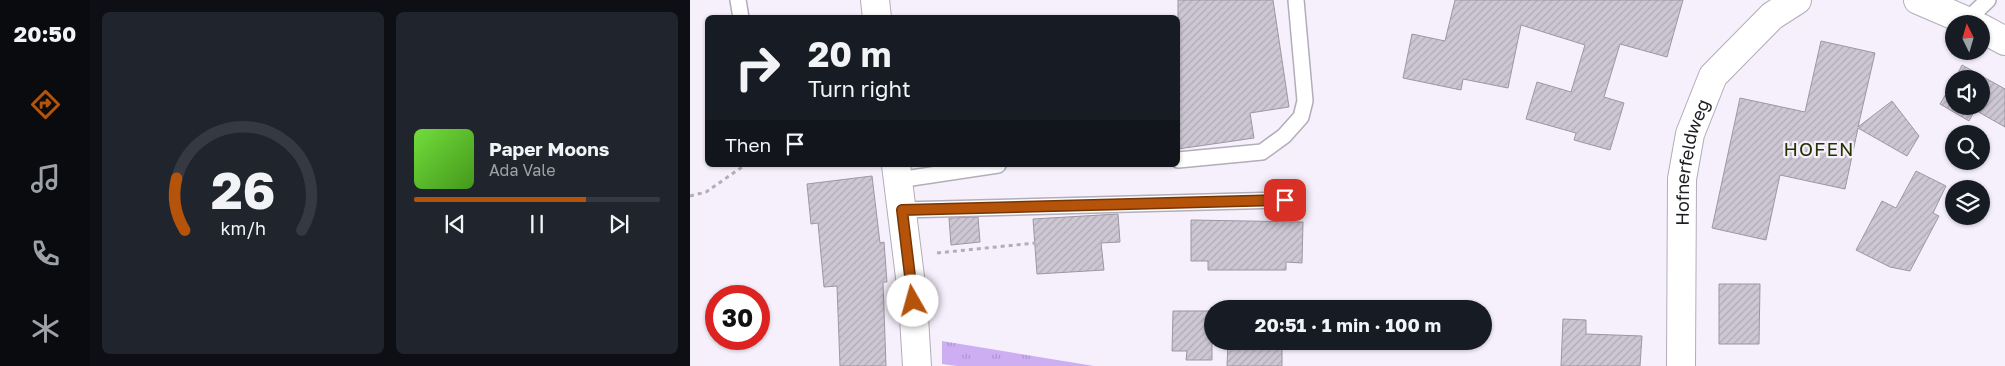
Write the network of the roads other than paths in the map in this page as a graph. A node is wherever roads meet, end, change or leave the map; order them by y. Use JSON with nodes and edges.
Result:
{"nodes":[{"id":1,"x":738,"y":0,"type":"edge"},
{"id":2,"x":875,"y":0,"type":"edge"},
{"id":3,"x":1296,"y":0,"type":"edge"},
{"id":4,"x":1797,"y":0,"type":"edge"},
{"id":5,"x":1918,"y":0,"type":"edge"},
{"id":6,"x":1988,"y":0,"type":"edge"},
{"id":7,"x":740,"y":15,"type":"edge"},
{"id":8,"x":877,"y":15,"type":"edge"},
{"id":9,"x":1953,"y":15,"type":"edge"},
{"id":10,"x":1979,"y":15,"type":"edge"},
{"id":11,"x":1990,"y":33,"type":"edge"},
{"id":12,"x":2005,"y":41,"type":"edge"},
{"id":13,"x":1180,"y":160,"type":"edge"},
{"id":14,"x":973,"y":167,"type":"edge"},
{"id":15,"x":897,"y":173,"type":"edge"},
{"id":16,"x":1285,"y":200,"type":"dead end"},
{"id":17,"x":902,"y":210,"type":"junction"},
{"id":18,"x":917,"y":366,"type":"edge"},
{"id":19,"x":1681,"y":366,"type":"edge"}],
"edges":[{"from":1,"to":7,"type":"lane"},
{"from":2,"to":8,"type":"street"},
{"from":3,"to":13,"type":"lane"},
{"from":4,"to":19,"type":"street","name":"Hofnerfeldweg"},
{"from":5,"to":9,"type":"street"},
{"from":6,"to":10,"type":"lane"},
{"from":11,"to":12,"type":"street"},
{"from":14,"to":15,"type":"lane"},
{"from":15,"to":17,"type":"street"},
{"from":16,"to":17,"type":"lane"},
{"from":17,"to":18,"type":"street"}]}
